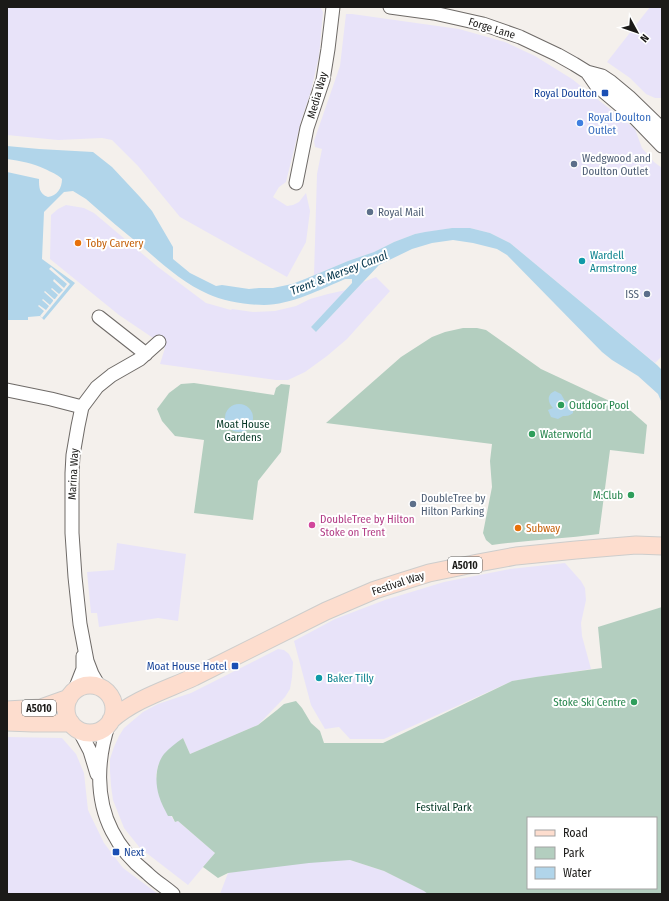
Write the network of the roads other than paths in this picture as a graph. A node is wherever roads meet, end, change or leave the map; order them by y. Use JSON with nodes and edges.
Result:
{"nodes":[{"id":1,"x":333,"y":7,"type":"edge"},
{"id":2,"x":390,"y":7,"type":"edge"},
{"id":3,"x":587,"y":72,"type":"junction"},
{"id":4,"x":662,"y":129,"type":"edge"},
{"id":5,"x":661,"y":142,"type":"edge"},
{"id":6,"x":296,"y":183,"type":"dead end"},
{"id":7,"x":99,"y":316,"type":"dead end"},
{"id":8,"x":159,"y":342,"type":"dead end"},
{"id":9,"x":146,"y":354,"type":"junction"},
{"id":10,"x":7,"y":390,"type":"edge"},
{"id":11,"x":82,"y":407,"type":"junction"},
{"id":12,"x":662,"y":546,"type":"edge"},
{"id":13,"x":83,"y":642,"type":"junction"},
{"id":14,"x":103,"y":690,"type":"junction"},
{"id":15,"x":155,"y":693,"type":"junction"},
{"id":16,"x":72,"y":695,"type":"junction"},
{"id":17,"x":7,"y":710,"type":"edge"},
{"id":18,"x":7,"y":722,"type":"edge"},
{"id":19,"x":110,"y":722,"type":"junction"},
{"id":20,"x":75,"y":726,"type":"junction"},
{"id":21,"x":99,"y":779,"type":"junction"},
{"id":22,"x":173,"y":894,"type":"edge"}],
"edges":[{"from":1,"to":6,"type":"street","name":"Media Way"},
{"from":2,"to":3,"type":"street","name":"Forge Lane"},
{"from":3,"to":4,"type":"street","name":"Forge Lane"},
{"from":3,"to":5,"type":"street","name":"Forge Lane"},
{"from":7,"to":9,"type":"street"},
{"from":8,"to":9,"type":"street","name":"Marina Way"},
{"from":9,"to":11,"type":"street","name":"Marina Way"},
{"from":10,"to":11,"type":"street"},
{"from":11,"to":13,"type":"street","name":"Marina Way"},
{"from":12,"to":15,"type":"main road","name":"Festival Way","number":"A5010"},
{"from":13,"to":14,"type":"street","name":"Marina Way"},
{"from":13,"to":16,"type":"street","name":"Marina Way"},
{"from":14,"to":15,"type":"main road","name":"Festival Way","number":"A5010"},
{"from":14,"to":16,"type":"main road","number":"A5010"},
{"from":14,"to":19,"type":"main road"},
{"from":15,"to":19,"type":"main road","name":"Festival Way","number":"A5010"},
{"from":16,"to":17,"type":"main road","number":"A5010"},
{"from":16,"to":20,"type":"main road","number":"A5010"},
{"from":18,"to":20,"type":"main road","number":"A5010"},
{"from":19,"to":20,"type":"main road","number":"A5010"},
{"from":19,"to":21,"type":"street"},
{"from":20,"to":21,"type":"street"},
{"from":21,"to":22,"type":"street"}]}
